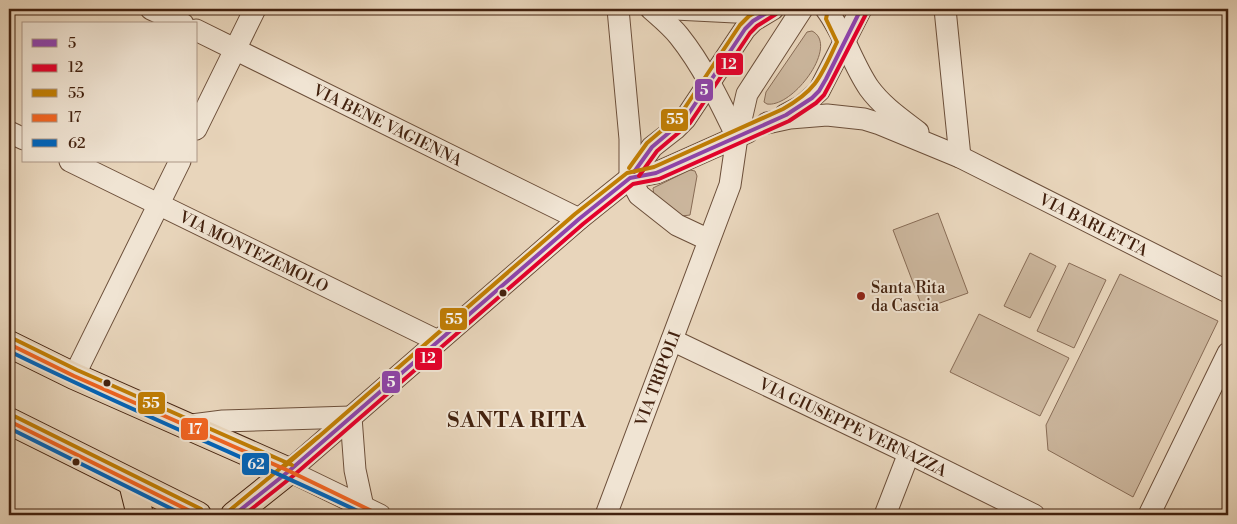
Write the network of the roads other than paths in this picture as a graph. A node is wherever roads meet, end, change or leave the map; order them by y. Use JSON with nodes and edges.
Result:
{"nodes":[{"id":1,"x":151,"y":9,"type":"edge"},
{"id":2,"x":255,"y":9,"type":"edge"},
{"id":3,"x":618,"y":9,"type":"edge"},
{"id":4,"x":651,"y":9,"type":"edge"},
{"id":5,"x":675,"y":9,"type":"edge"},
{"id":6,"x":764,"y":9,"type":"edge"},
{"id":7,"x":773,"y":9,"type":"edge"},
{"id":8,"x":802,"y":9,"type":"edge"},
{"id":9,"x":860,"y":9,"type":"edge"},
{"id":10,"x":945,"y":9,"type":"edge"},
{"id":11,"x":831,"y":11,"type":"edge"},
{"id":12,"x":178,"y":22,"type":"edge"},
{"id":13,"x":198,"y":31,"type":"edge"},
{"id":14,"x":844,"y":42,"type":"junction"},
{"id":15,"x":236,"y":49,"type":"junction"},
{"id":16,"x":710,"y":83,"type":"junction"},
{"id":17,"x":767,"y":123,"type":"junction"},
{"id":18,"x":198,"y":124,"type":"edge"},
{"id":19,"x":9,"y":132,"type":"edge"},
{"id":20,"x":737,"y":137,"type":"junction"},
{"id":21,"x":22,"y":138,"type":"edge"},
{"id":22,"x":936,"y":147,"type":"junction"},
{"id":23,"x":960,"y":157,"type":"junction"},
{"id":24,"x":72,"y":162,"type":"edge"},
{"id":25,"x":179,"y":162,"type":"edge"},
{"id":26,"x":630,"y":178,"type":"junction"},
{"id":27,"x":158,"y":203,"type":"junction"},
{"id":28,"x":579,"y":219,"type":"junction"},
{"id":29,"x":709,"y":240,"type":"junction"},
{"id":30,"x":1228,"y":292,"type":"edge"},
{"id":31,"x":672,"y":340,"type":"junction"},
{"id":32,"x":438,"y":341,"type":"junction"},
{"id":33,"x":9,"y":344,"type":"edge"},
{"id":34,"x":1228,"y":353,"type":"edge"},
{"id":35,"x":74,"y":376,"type":"junction"},
{"id":36,"x":351,"y":417,"type":"junction"},
{"id":37,"x":9,"y":421,"type":"edge"},
{"id":38,"x":184,"y":426,"type":"junction"},
{"id":39,"x":909,"y":453,"type":"junction"},
{"id":40,"x":289,"y":471,"type":"junction"},
{"id":41,"x":132,"y":482,"type":"junction"},
{"id":42,"x":371,"y":511,"type":"edge"},
{"id":43,"x":140,"y":515,"type":"edge"},
{"id":44,"x":198,"y":515,"type":"edge"},
{"id":45,"x":234,"y":515,"type":"edge"},
{"id":46,"x":606,"y":515,"type":"edge"},
{"id":47,"x":885,"y":515,"type":"edge"},
{"id":48,"x":1034,"y":515,"type":"edge"},
{"id":49,"x":1148,"y":515,"type":"edge"}],
"edges":[{"from":1,"to":12,"type":"street"},
{"from":2,"to":15,"type":"street"},
{"from":3,"to":26,"type":"street"},
{"from":4,"to":16,"type":"street"},
{"from":5,"to":6,"type":"street"},
{"from":7,"to":16,"type":"street"},
{"from":8,"to":20,"type":"street","name":"VIA TRIPOLI"},
{"from":9,"to":14,"type":"street"},
{"from":10,"to":23,"type":"street"},
{"from":11,"to":14,"type":"street"},
{"from":13,"to":15,"type":"street","name":"VIA BENE VAGIENNA"},
{"from":14,"to":17,"type":"street"},
{"from":14,"to":22,"type":"street"},
{"from":15,"to":18,"type":"street"},
{"from":15,"to":28,"type":"street","name":"VIA BENE VAGIENNA"},
{"from":16,"to":20,"type":"street"},
{"from":16,"to":26,"type":"street"},
{"from":17,"to":20,"type":"street"},
{"from":17,"to":22,"type":"street","name":"VIA BARLETTA"},
{"from":19,"to":21,"type":"street"},
{"from":20,"to":26,"type":"street"},
{"from":20,"to":29,"type":"street","name":"VIA TRIPOLI"},
{"from":22,"to":23,"type":"street","name":"VIA BARLETTA"},
{"from":23,"to":30,"type":"street","name":"VIA BARLETTA"},
{"from":24,"to":27,"type":"street","name":"VIA MONTEZEMOLO"},
{"from":25,"to":27,"type":"street"},
{"from":26,"to":28,"type":"street"},
{"from":26,"to":29,"type":"street"},
{"from":27,"to":32,"type":"street","name":"VIA MONTEZEMOLO"},
{"from":27,"to":35,"type":"street"},
{"from":28,"to":32,"type":"street"},
{"from":29,"to":31,"type":"street","name":"VIA TRIPOLI"},
{"from":31,"to":39,"type":"street","name":"VIA GIUSEPPE VERNAZZA"},
{"from":31,"to":46,"type":"street","name":"VIA TRIPOLI"},
{"from":32,"to":36,"type":"street"},
{"from":33,"to":35,"type":"main road"},
{"from":34,"to":49,"type":"street"},
{"from":35,"to":38,"type":"main road"},
{"from":36,"to":38,"type":"street"},
{"from":36,"to":40,"type":"street"},
{"from":36,"to":42,"type":"street"},
{"from":37,"to":41,"type":"main road"},
{"from":38,"to":40,"type":"main road"},
{"from":39,"to":47,"type":"street"},
{"from":39,"to":48,"type":"street","name":"VIA GIUSEPPE VERNAZZA"},
{"from":40,"to":42,"type":"street"},
{"from":40,"to":45,"type":"main road"},
{"from":41,"to":43,"type":"main road"},
{"from":41,"to":44,"type":"main road"}]}
